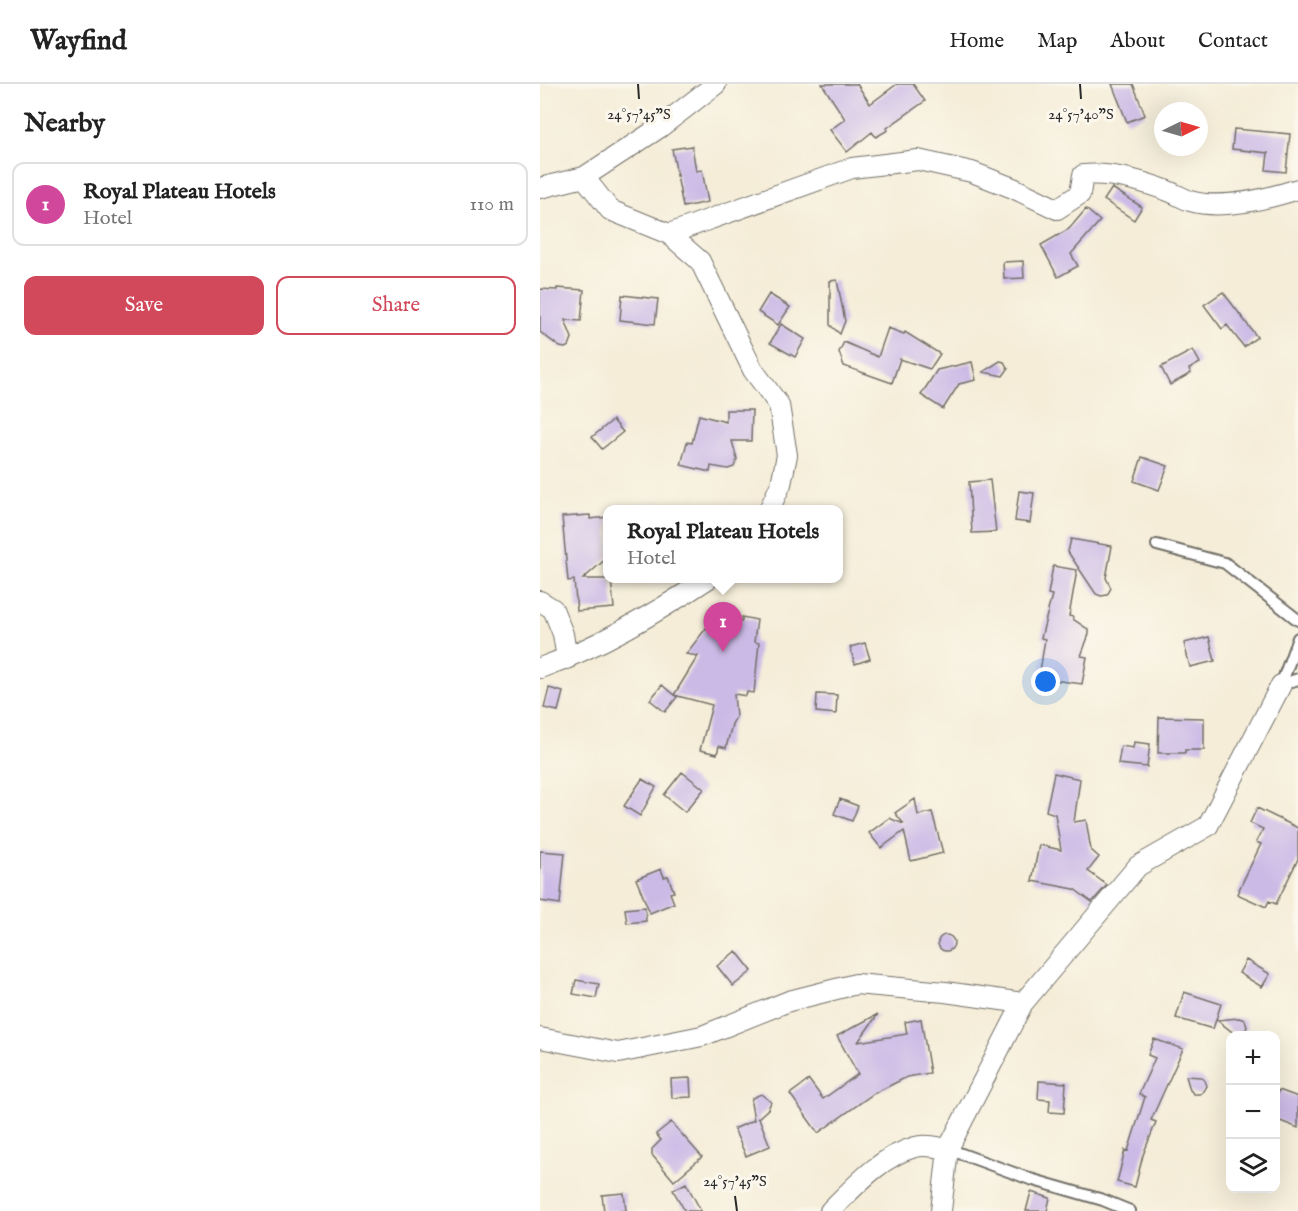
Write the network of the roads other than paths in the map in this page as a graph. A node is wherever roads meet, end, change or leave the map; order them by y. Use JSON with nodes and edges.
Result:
{"nodes":[{"id":1,"x":716,"y":84,"type":"edge"},
{"id":2,"x":584,"y":177,"type":"junction"},
{"id":3,"x":540,"y":188,"type":"edge"},
{"id":4,"x":1298,"y":189,"type":"edge"},
{"id":5,"x":669,"y":234,"type":"junction"},
{"id":6,"x":771,"y":505,"type":"edge"},
{"id":7,"x":1157,"y":545,"type":"dead end"},
{"id":8,"x":702,"y":583,"type":"edge"},
{"id":9,"x":540,"y":602,"type":"edge"},
{"id":10,"x":1298,"y":620,"type":"edge"},
{"id":11,"x":1298,"y":638,"type":"edge"},
{"id":12,"x":567,"y":658,"type":"junction"},
{"id":13,"x":540,"y":668,"type":"edge"},
{"id":14,"x":1290,"y":682,"type":"edge"},
{"id":15,"x":1023,"y":1003,"type":"junction"},
{"id":16,"x":540,"y":1038,"type":"edge"},
{"id":17,"x":948,"y":1149,"type":"junction"},
{"id":18,"x":830,"y":1211,"type":"edge"},
{"id":19,"x":941,"y":1211,"type":"edge"},
{"id":20,"x":1130,"y":1211,"type":"edge"}],
"edges":[{"from":1,"to":2,"type":"street"},
{"from":2,"to":3,"type":"street"},
{"from":2,"to":5,"type":"street"},
{"from":4,"to":5,"type":"street"},
{"from":5,"to":6,"type":"street"},
{"from":7,"to":10,"type":"lane"},
{"from":8,"to":12,"type":"street"},
{"from":9,"to":12,"type":"street"},
{"from":11,"to":14,"type":"lane"},
{"from":12,"to":13,"type":"street"},
{"from":14,"to":15,"type":"street"},
{"from":15,"to":16,"type":"street"},
{"from":15,"to":17,"type":"street"},
{"from":17,"to":18,"type":"street"},
{"from":17,"to":19,"type":"street"},
{"from":17,"to":20,"type":"lane"}]}
